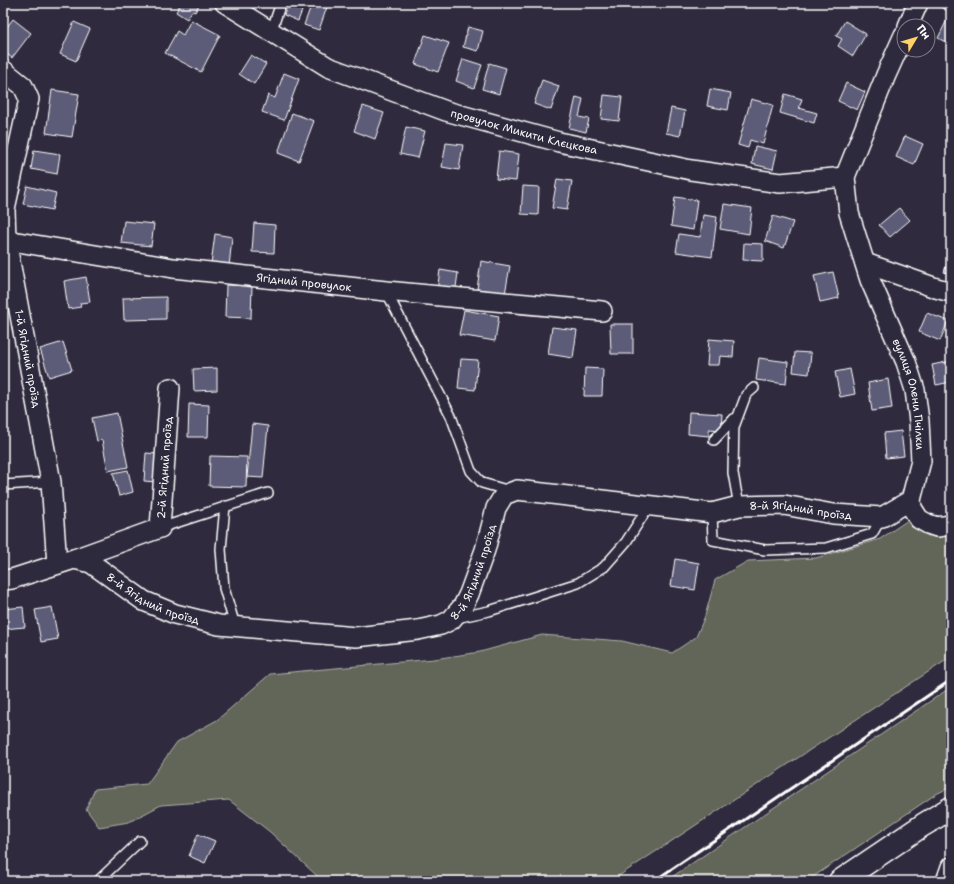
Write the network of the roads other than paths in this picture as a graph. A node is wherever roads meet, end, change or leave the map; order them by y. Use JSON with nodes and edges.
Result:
{"nodes":[{"id":1,"x":225,"y":3,"type":"edge"},
{"id":2,"x":281,"y":3,"type":"edge"},
{"id":3,"x":918,"y":3,"type":"edge"},
{"id":4,"x":911,"y":18,"type":"edge"},
{"id":5,"x":271,"y":32,"type":"junction"},
{"id":6,"x":896,"y":52,"type":"edge"},
{"id":7,"x":3,"y":70,"type":"edge"},
{"id":8,"x":846,"y":177,"type":"junction"},
{"id":9,"x":6,"y":240,"type":"junction"},
{"id":10,"x":865,"y":263,"type":"junction"},
{"id":11,"x":386,"y":290,"type":"junction"},
{"id":12,"x":951,"y":292,"type":"edge"},
{"id":13,"x":602,"y":311,"type":"dead end"},
{"id":14,"x":170,"y":388,"type":"dead end"},
{"id":15,"x":754,"y":388,"type":"dead end"},
{"id":16,"x":734,"y":419,"type":"junction"},
{"id":17,"x":714,"y":440,"type":"dead end"},
{"id":18,"x":51,"y":482,"type":"junction"},
{"id":19,"x":3,"y":484,"type":"edge"},
{"id":20,"x":511,"y":491,"type":"junction"},
{"id":21,"x":268,"y":493,"type":"dead end"},
{"id":22,"x":912,"y":500,"type":"junction"},
{"id":23,"x":225,"y":506,"type":"junction"},
{"id":24,"x":649,"y":506,"type":"junction"},
{"id":25,"x":739,"y":506,"type":"junction"},
{"id":26,"x":712,"y":513,"type":"junction"},
{"id":27,"x":882,"y":517,"type":"junction"},
{"id":28,"x":951,"y":525,"type":"edge"},
{"id":29,"x":160,"y":528,"type":"junction"},
{"id":30,"x":65,"y":562,"type":"junction"},
{"id":31,"x":3,"y":580,"type":"edge"},
{"id":32,"x":451,"y":620,"type":"junction"},
{"id":33,"x":235,"y":626,"type":"junction"},
{"id":34,"x":951,"y":808,"type":"edge"},
{"id":35,"x":140,"y":841,"type":"dead end"},
{"id":36,"x":951,"y":867,"type":"edge"},
{"id":37,"x":98,"y":881,"type":"edge"},
{"id":38,"x":840,"y":881,"type":"edge"},
{"id":39,"x":946,"y":881,"type":"edge"}],
"edges":[{"from":1,"to":5,"type":"street","name":"провулок Микити Клєцкова"},
{"from":2,"to":5,"type":"lane"},
{"from":3,"to":4,"type":"street"},
{"from":5,"to":8,"type":"street","name":"провулок Микити Клєцкова"},
{"from":6,"to":8,"type":"street","name":"вулиця Олени Пчілки"},
{"from":7,"to":9,"type":"street","name":"1-й Ягідний проїзд"},
{"from":8,"to":10,"type":"street","name":"вулиця Олени Пчілки"},
{"from":9,"to":11,"type":"street","name":"Ягідний провулок"},
{"from":9,"to":18,"type":"street","name":"1-й Ягідний проїзд"},
{"from":10,"to":12,"type":"street"},
{"from":10,"to":22,"type":"street","name":"вулиця Олени Пчілки"},
{"from":11,"to":13,"type":"street","name":"Ягідний провулок"},
{"from":11,"to":20,"type":"lane"},
{"from":14,"to":29,"type":"street","name":"2-й Ягідний проїзд"},
{"from":15,"to":16,"type":"lane"},
{"from":16,"to":17,"type":"lane"},
{"from":16,"to":25,"type":"lane"},
{"from":18,"to":19,"type":"lane"},
{"from":18,"to":30,"type":"street","name":"1-й Ягідний проїзд"},
{"from":20,"to":24,"type":"street","name":"8-й Ягідний проїзд"},
{"from":20,"to":32,"type":"street","name":"8-й Ягідний проїзд"},
{"from":21,"to":23,"type":"lane"},
{"from":22,"to":27,"type":"street"},
{"from":22,"to":28,"type":"street"},
{"from":23,"to":29,"type":"lane"},
{"from":23,"to":33,"type":"lane"},
{"from":24,"to":26,"type":"street","name":"8-й Ягідний проїзд"},
{"from":24,"to":32,"type":"lane"},
{"from":25,"to":26,"type":"street","name":"8-й Ягідний проїзд"},
{"from":25,"to":27,"type":"street","name":"8-й Ягідний проїзд"},
{"from":26,"to":27,"type":"lane"},
{"from":29,"to":30,"type":"street","name":"2-й Ягідний проїзд"},
{"from":30,"to":31,"type":"street"},
{"from":30,"to":33,"type":"street","name":"8-й Ягідний проїзд"},
{"from":32,"to":33,"type":"street","name":"8-й Ягідний проїзд"},
{"from":34,"to":38,"type":"street"},
{"from":35,"to":37,"type":"lane"},
{"from":36,"to":39,"type":"street"}]}
